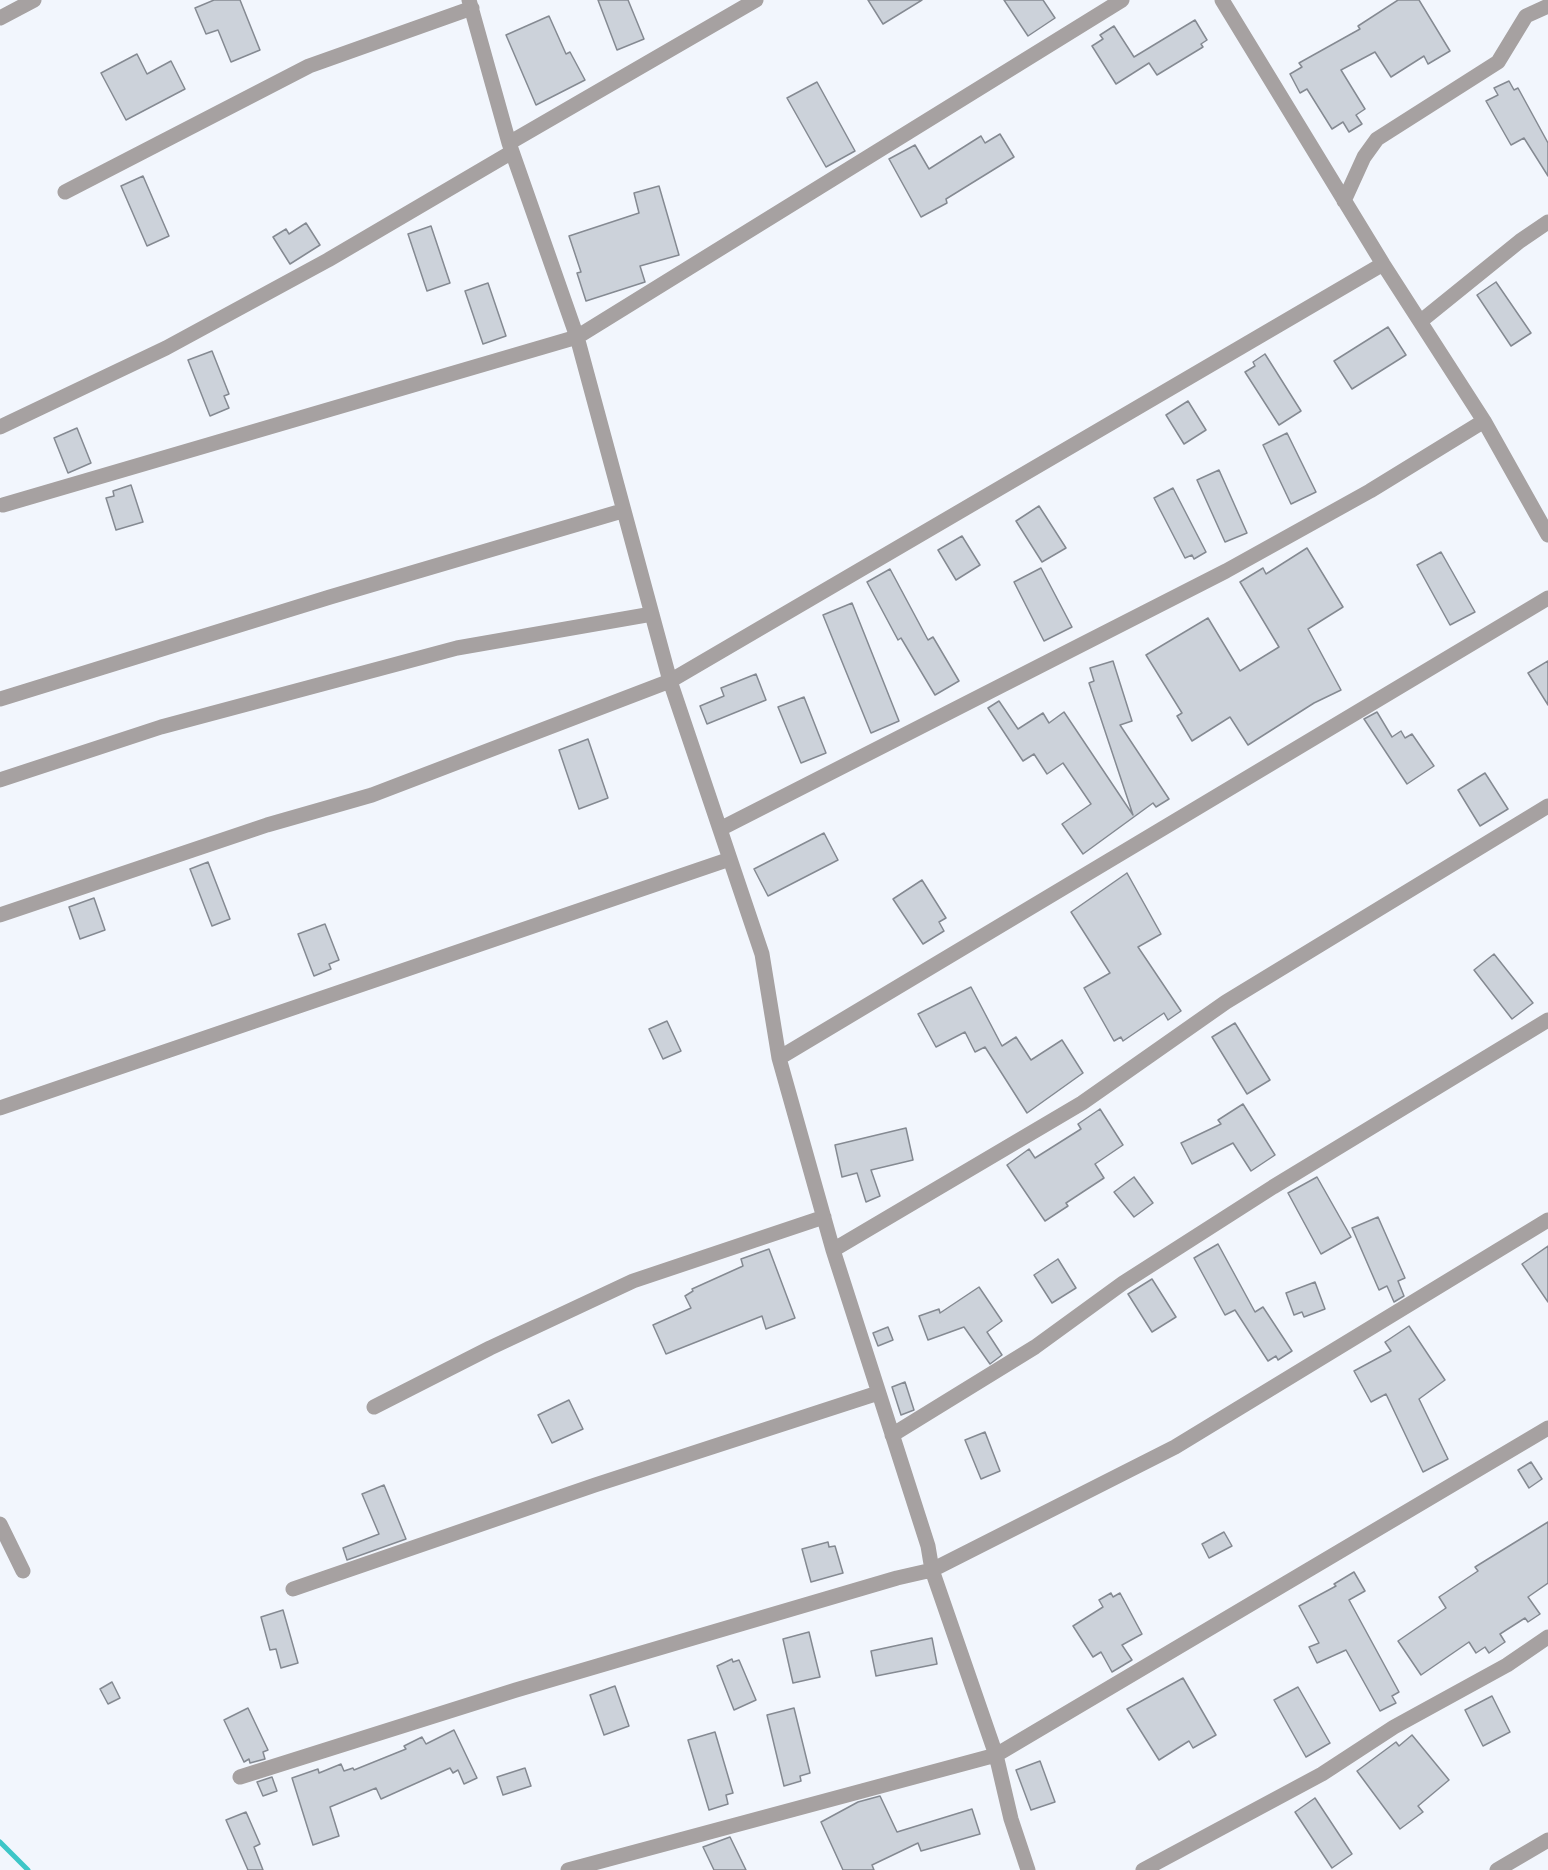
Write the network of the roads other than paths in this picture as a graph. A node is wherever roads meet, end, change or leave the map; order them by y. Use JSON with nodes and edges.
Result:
{"nodes":[{"id":1,"x":34,"y":0,"type":"edge"},
{"id":2,"x":756,"y":0,"type":"edge"},
{"id":3,"x":1122,"y":0,"type":"edge"},
{"id":4,"x":1222,"y":0,"type":"edge"},
{"id":5,"x":471,"y":4,"type":"edge"},
{"id":6,"x":1548,"y":6,"type":"edge"},
{"id":7,"x":0,"y":18,"type":"edge"},
{"id":8,"x":510,"y":147,"type":"junction"},
{"id":9,"x":64,"y":192,"type":"dead end"},
{"id":10,"x":1344,"y":201,"type":"junction"},
{"id":11,"x":1548,"y":222,"type":"edge"},
{"id":12,"x":1383,"y":264,"type":"junction"},
{"id":13,"x":1421,"y":321,"type":"junction"},
{"id":14,"x":577,"y":337,"type":"junction"},
{"id":15,"x":1484,"y":422,"type":"junction"},
{"id":16,"x":0,"y":427,"type":"edge"},
{"id":17,"x":3,"y":505,"type":"dead end"},
{"id":18,"x":622,"y":511,"type":"junction"},
{"id":19,"x":1548,"y":536,"type":"edge"},
{"id":20,"x":1548,"y":598,"type":"edge"},
{"id":21,"x":652,"y":614,"type":"junction"},
{"id":22,"x":670,"y":681,"type":"junction"},
{"id":23,"x":0,"y":699,"type":"edge"},
{"id":24,"x":0,"y":780,"type":"edge"},
{"id":25,"x":1548,"y":806,"type":"edge"},
{"id":26,"x":720,"y":829,"type":"junction"},
{"id":27,"x":730,"y":860,"type":"junction"},
{"id":28,"x":0,"y":915,"type":"edge"},
{"id":29,"x":1548,"y":1020,"type":"edge"},
{"id":30,"x":779,"y":1058,"type":"junction"},
{"id":31,"x":0,"y":1108,"type":"edge"},
{"id":32,"x":824,"y":1218,"type":"junction"},
{"id":33,"x":1548,"y":1220,"type":"edge"},
{"id":34,"x":833,"y":1250,"type":"junction"},
{"id":35,"x":878,"y":1393,"type":"junction"},
{"id":36,"x":374,"y":1407,"type":"dead end"},
{"id":37,"x":1548,"y":1428,"type":"edge"},
{"id":38,"x":892,"y":1435,"type":"junction"},
{"id":39,"x":0,"y":1524,"type":"edge"},
{"id":40,"x":932,"y":1570,"type":"junction"},
{"id":41,"x":23,"y":1571,"type":"dead end"},
{"id":42,"x":293,"y":1589,"type":"dead end"},
{"id":43,"x":1548,"y":1637,"type":"edge"},
{"id":44,"x":996,"y":1755,"type":"junction"},
{"id":45,"x":240,"y":1777,"type":"dead end"},
{"id":46,"x":1548,"y":1840,"type":"edge"},
{"id":47,"x":568,"y":1870,"type":"edge"},
{"id":48,"x":1028,"y":1870,"type":"edge"},
{"id":49,"x":1143,"y":1870,"type":"edge"},
{"id":50,"x":1497,"y":1870,"type":"edge"}],
"edges":[{"from":1,"to":7,"type":"street"},
{"from":2,"to":8,"type":"street"},
{"from":3,"to":14,"type":"street"},
{"from":4,"to":10,"type":"street"},
{"from":5,"to":8,"type":"street"},
{"from":5,"to":9,"type":"street"},
{"from":6,"to":10,"type":"street"},
{"from":8,"to":14,"type":"street"},
{"from":8,"to":16,"type":"street"},
{"from":10,"to":12,"type":"street"},
{"from":11,"to":13,"type":"street"},
{"from":12,"to":13,"type":"street"},
{"from":12,"to":22,"type":"street"},
{"from":13,"to":15,"type":"street"},
{"from":14,"to":17,"type":"street"},
{"from":14,"to":18,"type":"street"},
{"from":15,"to":19,"type":"street"},
{"from":15,"to":26,"type":"street"},
{"from":18,"to":21,"type":"street"},
{"from":18,"to":23,"type":"street"},
{"from":20,"to":30,"type":"street"},
{"from":21,"to":22,"type":"street"},
{"from":21,"to":24,"type":"street"},
{"from":22,"to":26,"type":"street"},
{"from":22,"to":28,"type":"street"},
{"from":25,"to":34,"type":"street"},
{"from":26,"to":27,"type":"street"},
{"from":27,"to":30,"type":"street"},
{"from":27,"to":31,"type":"street"},
{"from":29,"to":38,"type":"street"},
{"from":30,"to":32,"type":"street"},
{"from":32,"to":34,"type":"street"},
{"from":32,"to":36,"type":"street"},
{"from":33,"to":40,"type":"street"},
{"from":34,"to":35,"type":"street"},
{"from":35,"to":38,"type":"street"},
{"from":35,"to":42,"type":"street"},
{"from":37,"to":44,"type":"street"},
{"from":38,"to":40,"type":"street"},
{"from":39,"to":41,"type":"street"},
{"from":40,"to":44,"type":"street"},
{"from":40,"to":45,"type":"street"},
{"from":43,"to":49,"type":"street"},
{"from":44,"to":47,"type":"street"},
{"from":44,"to":48,"type":"street"},
{"from":46,"to":50,"type":"street"}]}
